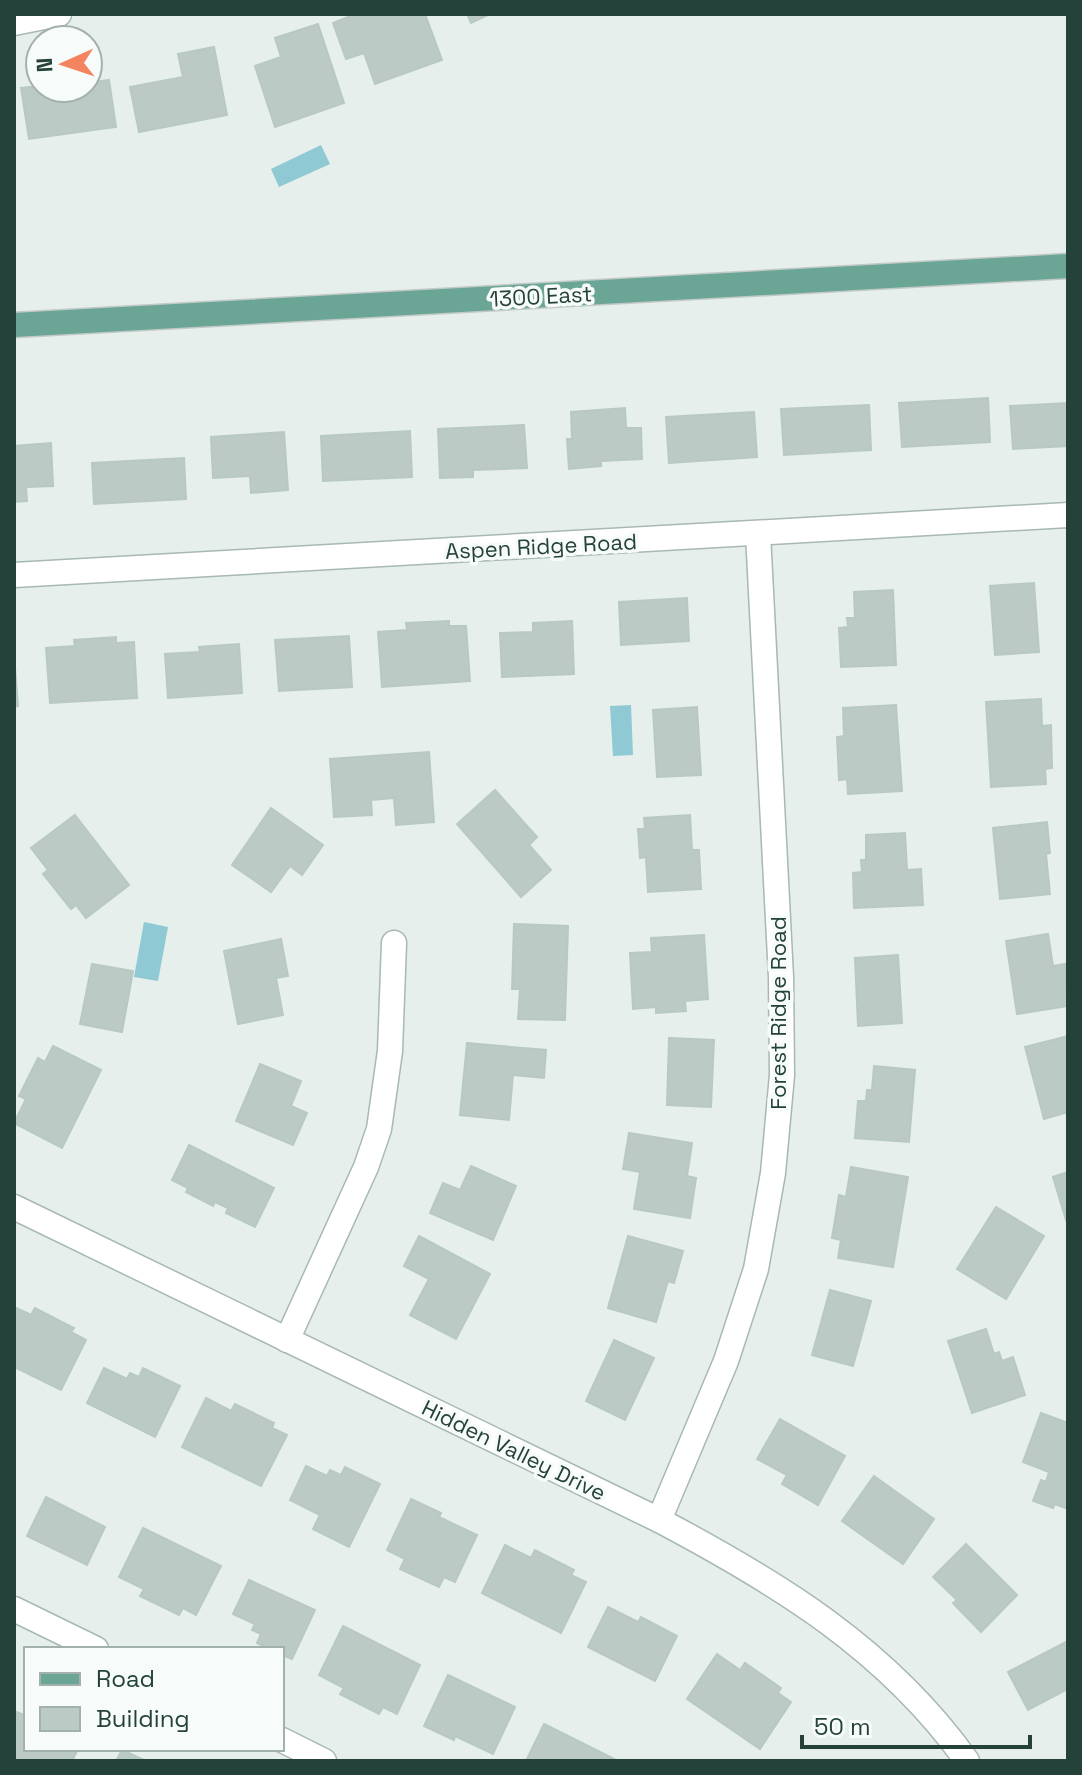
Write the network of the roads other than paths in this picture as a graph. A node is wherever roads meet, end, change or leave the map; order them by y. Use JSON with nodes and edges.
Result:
{"nodes":[{"id":1,"x":59,"y":14,"type":"edge"},
{"id":2,"x":14,"y":23,"type":"edge"},
{"id":3,"x":1068,"y":266,"type":"edge"},
{"id":4,"x":14,"y":325,"type":"edge"},
{"id":5,"x":1068,"y":515,"type":"edge"},
{"id":6,"x":758,"y":534,"type":"junction"},
{"id":7,"x":14,"y":575,"type":"edge"},
{"id":8,"x":394,"y":943,"type":"dead end"},
{"id":9,"x":14,"y":1207,"type":"edge"},
{"id":10,"x":287,"y":1340,"type":"junction"},
{"id":11,"x":659,"y":1520,"type":"junction"},
{"id":12,"x":14,"y":1609,"type":"edge"},
{"id":13,"x":92,"y":1647,"type":"edge"},
{"id":14,"x":284,"y":1741,"type":"edge"},
{"id":15,"x":324,"y":1761,"type":"edge"},
{"id":16,"x":967,"y":1761,"type":"edge"}],
"edges":[{"from":1,"to":2,"type":"street"},
{"from":3,"to":4,"type":"main road","name":"1300 East"},
{"from":5,"to":6,"type":"street","name":"Aspen Ridge Road"},
{"from":6,"to":7,"type":"street","name":"Aspen Ridge Road"},
{"from":6,"to":11,"type":"street","name":"Forest Ridge Road"},
{"from":8,"to":10,"type":"street"},
{"from":9,"to":10,"type":"street","name":"Hidden Valley Drive"},
{"from":10,"to":11,"type":"street","name":"Hidden Valley Drive"},
{"from":11,"to":16,"type":"street","name":"Hidden Valley Drive"},
{"from":12,"to":13,"type":"street"},
{"from":14,"to":15,"type":"street"}]}
